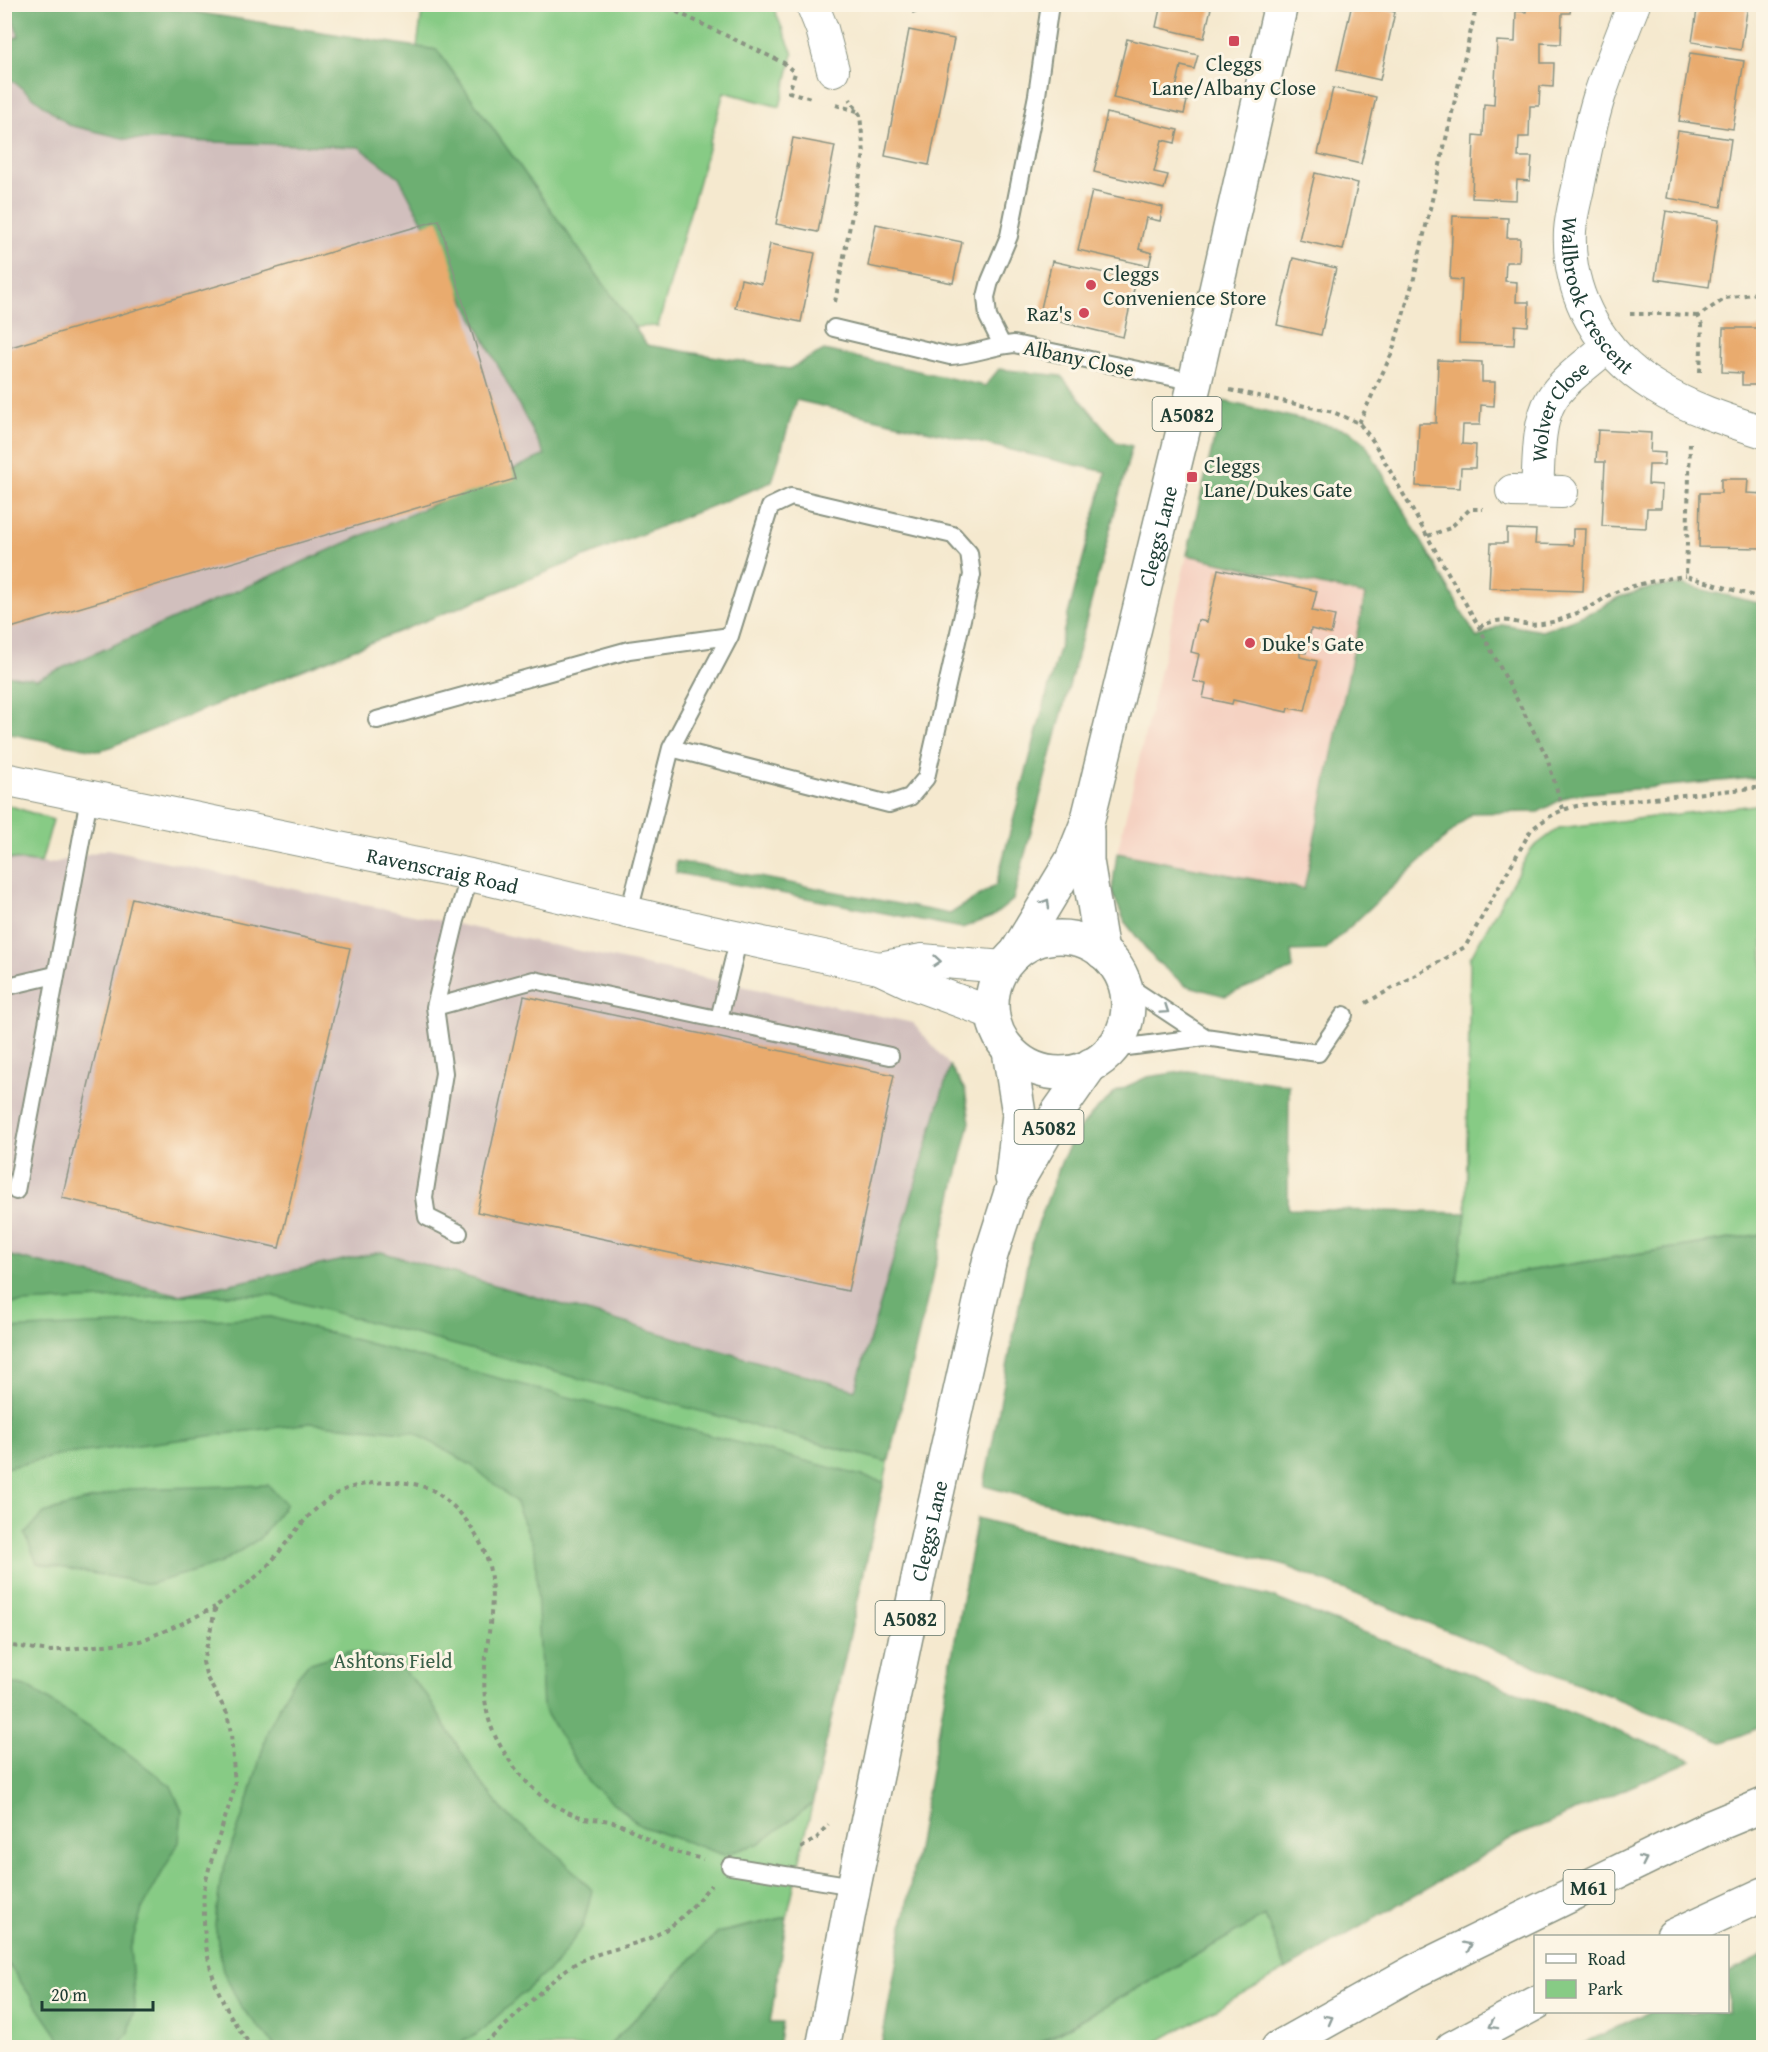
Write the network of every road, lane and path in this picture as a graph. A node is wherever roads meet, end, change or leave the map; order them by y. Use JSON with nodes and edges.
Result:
{"nodes":[{"id":1,"x":660,"y":4,"type":"edge"},
{"id":2,"x":812,"y":4,"type":"edge"},
{"id":3,"x":1050,"y":4,"type":"edge"},
{"id":4,"x":1281,"y":4,"type":"edge"},
{"id":5,"x":1477,"y":4,"type":"edge"},
{"id":6,"x":1634,"y":4,"type":"edge"},
{"id":7,"x":833,"y":70,"type":"joint"},
{"id":8,"x":812,"y":98,"type":"dead end"},
{"id":9,"x":835,"y":105,"type":"dead end"},
{"id":10,"x":858,"y":111,"type":"junction"},
{"id":11,"x":1764,"y":292,"type":"edge"},
{"id":12,"x":1587,"y":315,"type":"junction"},
{"id":13,"x":1698,"y":316,"type":"junction"},
{"id":14,"x":834,"y":328,"type":"joint"},
{"id":15,"x":1002,"y":345,"type":"junction"},
{"id":16,"x":1608,"y":346,"type":"junction"},
{"id":17,"x":1195,"y":382,"type":"junction"},
{"id":18,"x":1695,"y":408,"type":"junction"},
{"id":19,"x":1359,"y":423,"type":"junction"},
{"id":20,"x":1764,"y":432,"type":"edge"},
{"id":21,"x":1537,"y":492,"type":"joint"},
{"id":22,"x":1428,"y":536,"type":"junction"},
{"id":23,"x":1686,"y":576,"type":"junction"},
{"id":24,"x":1764,"y":599,"type":"edge"},
{"id":25,"x":1479,"y":627,"type":"junction"},
{"id":26,"x":730,"y":636,"type":"junction"},
{"id":27,"x":377,"y":720,"type":"dead end"},
{"id":28,"x":671,"y":748,"type":"junction"},
{"id":29,"x":4,"y":779,"type":"edge"},
{"id":30,"x":1764,"y":787,"type":"edge"},
{"id":31,"x":89,"y":798,"type":"junction"},
{"id":32,"x":1563,"y":809,"type":"junction"},
{"id":33,"x":1087,"y":823,"type":"junction"},
{"id":34,"x":470,"y":875,"type":"junction"},
{"id":35,"x":629,"y":912,"type":"junction"},
{"id":36,"x":739,"y":937,"type":"junction"},
{"id":37,"x":1102,"y":952,"type":"junction"},
{"id":38,"x":1010,"y":960,"type":"junction"},
{"id":39,"x":879,"y":968,"type":"junction"},
{"id":40,"x":55,"y":975,"type":"junction"},
{"id":41,"x":1125,"y":984,"type":"junction"},
{"id":42,"x":4,"y":987,"type":"edge"},
{"id":43,"x":435,"y":1007,"type":"junction"},
{"id":44,"x":992,"y":1013,"type":"junction"},
{"id":45,"x":1344,"y":1015,"type":"joint"},
{"id":46,"x":719,"y":1019,"type":"junction"},
{"id":47,"x":1205,"y":1037,"type":"junction"},
{"id":48,"x":1009,"y":1051,"type":"junction"},
{"id":49,"x":890,"y":1056,"type":"dead end"},
{"id":50,"x":1102,"y":1057,"type":"junction"},
{"id":51,"x":16,"y":1191,"type":"dead end"},
{"id":52,"x":1011,"y":1192,"type":"junction"},
{"id":53,"x":459,"y":1233,"type":"dead end"},
{"id":54,"x":216,"y":1606,"type":"junction"},
{"id":55,"x":4,"y":1645,"type":"edge"},
{"id":56,"x":1764,"y":1805,"type":"edge"},
{"id":57,"x":730,"y":1866,"type":"joint"},
{"id":58,"x":854,"y":1886,"type":"junction"},
{"id":59,"x":1764,"y":1894,"type":"edge"},
{"id":60,"x":1675,"y":1935,"type":"edge"},
{"id":61,"x":1534,"y":2004,"type":"edge"},
{"id":62,"x":253,"y":2048,"type":"edge"},
{"id":63,"x":823,"y":2048,"type":"edge"},
{"id":64,"x":1278,"y":2048,"type":"edge"},
{"id":65,"x":1452,"y":2048,"type":"edge"}],
"edges":[{"from":1,"to":8,"type":"path"},
{"from":2,"to":7,"type":"street"},
{"from":3,"to":15,"type":"lane"},
{"from":4,"to":17,"type":"main road","name":"Cleggs Lane","number":"A5082"},
{"from":5,"to":19,"type":"path"},
{"from":6,"to":12,"type":"street","name":"Wallbrook Crescent"},
{"from":7,"to":10,"type":"path"},
{"from":9,"to":10,"type":"path"},
{"from":10,"to":14,"type":"path"},
{"from":11,"to":13,"type":"path"},
{"from":12,"to":13,"type":"path"},
{"from":12,"to":16,"type":"street","name":"Wallbrook Crescent"},
{"from":13,"to":18,"type":"path"},
{"from":14,"to":15,"type":"lane","name":"Albany Close"},
{"from":15,"to":17,"type":"lane","name":"Albany Close"},
{"from":16,"to":18,"type":"street","name":"Wallbrook Crescent"},
{"from":16,"to":21,"type":"street","name":"Wolver Close"},
{"from":17,"to":19,"type":"path"},
{"from":17,"to":33,"type":"main road","name":"Cleggs Lane","number":"A5082"},
{"from":18,"to":20,"type":"street","name":"Wallbrook Crescent"},
{"from":18,"to":23,"type":"path"},
{"from":19,"to":22,"type":"path"},
{"from":21,"to":22,"type":"path"},
{"from":22,"to":25,"type":"path"},
{"from":23,"to":24,"type":"path"},
{"from":23,"to":25,"type":"path"},
{"from":25,"to":32,"type":"path"},
{"from":26,"to":27,"type":"lane"},
{"from":26,"to":28,"type":"lane"},
{"from":26,"to":28,"type":"lane"},
{"from":28,"to":35,"type":"lane"},
{"from":29,"to":31,"type":"street","name":"Ravenscraig Road"},
{"from":30,"to":32,"type":"path"},
{"from":31,"to":34,"type":"street","name":"Ravenscraig Road"},
{"from":31,"to":40,"type":"lane"},
{"from":32,"to":45,"type":"path"},
{"from":33,"to":37,"type":"main road","name":"Cleggs Lane","number":"A5082"},
{"from":38,"to":33,"type":"main road","name":"Cleggs Lane","number":"A5082","one_way":true},
{"from":34,"to":35,"type":"street","name":"Ravenscraig Road"},
{"from":34,"to":43,"type":"lane"},
{"from":35,"to":36,"type":"street","name":"Ravenscraig Road"},
{"from":36,"to":39,"type":"street","name":"Ravenscraig Road"},
{"from":36,"to":46,"type":"lane"},
{"from":37,"to":38,"type":"main road","number":"A5082"},
{"from":37,"to":41,"type":"main road","number":"A5082"},
{"from":39,"to":38,"type":"street","name":"Ravenscraig Road","one_way":true},
{"from":38,"to":44,"type":"main road","number":"A5082"},
{"from":39,"to":44,"type":"street","name":"Ravenscraig Road"},
{"from":40,"to":42,"type":"lane"},
{"from":40,"to":51,"type":"lane"},
{"from":41,"to":47,"type":"lane","one_way":true},
{"from":41,"to":50,"type":"main road","number":"A5082"},
{"from":43,"to":46,"type":"lane"},
{"from":43,"to":53,"type":"lane"},
{"from":44,"to":48,"type":"main road","number":"A5082"},
{"from":45,"to":47,"type":"lane"},
{"from":46,"to":49,"type":"lane"},
{"from":47,"to":50,"type":"lane"},
{"from":48,"to":50,"type":"main road","number":"A5082"},
{"from":48,"to":52,"type":"main road","name":"Cleggs Lane","number":"A5082"},
{"from":50,"to":52,"type":"main road","name":"Cleggs Lane","number":"A5082"},
{"from":52,"to":58,"type":"main road","name":"Cleggs Lane","number":"A5082"},
{"from":54,"to":55,"type":"path"},
{"from":54,"to":57,"type":"path"},
{"from":54,"to":62,"type":"path"},
{"from":64,"to":56,"type":"main road","number":"M61","one_way":true},
{"from":57,"to":58,"type":"lane"},
{"from":58,"to":63,"type":"main road","name":"Cleggs Lane","number":"A5082"},
{"from":59,"to":60,"type":"main road"},
{"from":61,"to":65,"type":"main road","one_way":true}]}
